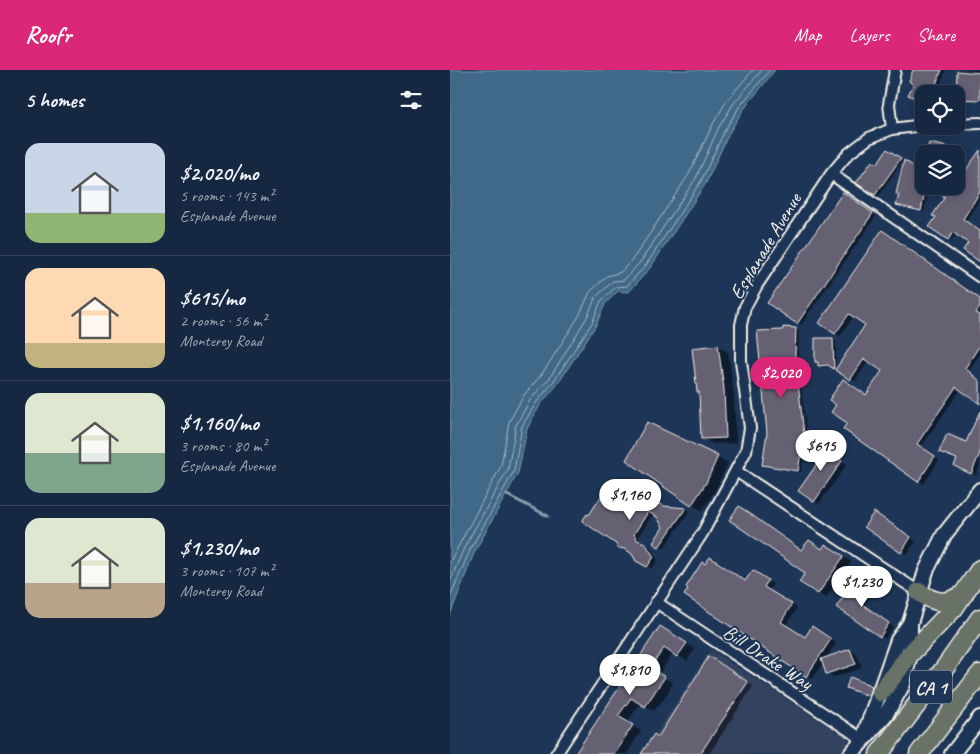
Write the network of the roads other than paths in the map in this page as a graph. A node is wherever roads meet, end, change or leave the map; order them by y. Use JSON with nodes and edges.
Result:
{"nodes":[{"id":1,"x":895,"y":70,"type":"edge"},
{"id":2,"x":980,"y":123,"type":"edge"},
{"id":3,"x":965,"y":124,"type":"edge"},
{"id":4,"x":915,"y":126,"type":"edge"},
{"id":5,"x":892,"y":129,"type":"junction"},
{"id":6,"x":831,"y":174,"type":"junction"},
{"id":7,"x":980,"y":277,"type":"edge"},
{"id":8,"x":736,"y":471,"type":"junction"},
{"id":9,"x":980,"y":490,"type":"edge"},
{"id":10,"x":980,"y":570,"type":"edge"},
{"id":11,"x":919,"y":592,"type":"junction"},
{"id":12,"x":964,"y":594,"type":"junction"},
{"id":13,"x":656,"y":602,"type":"junction"},
{"id":14,"x":980,"y":618,"type":"edge"},
{"id":15,"x":910,"y":623,"type":"junction"},
{"id":16,"x":910,"y":654,"type":"junction"},
{"id":17,"x":980,"y":674,"type":"edge"},
{"id":18,"x":881,"y":692,"type":"junction"},
{"id":19,"x":979,"y":720,"type":"edge"},
{"id":20,"x":862,"y":739,"type":"junction"},
{"id":21,"x":556,"y":754,"type":"edge"},
{"id":22,"x":851,"y":754,"type":"edge"},
{"id":23,"x":879,"y":754,"type":"edge"},
{"id":24,"x":919,"y":754,"type":"edge"},
{"id":25,"x":952,"y":754,"type":"edge"}],
"edges":[{"from":1,"to":5,"type":"street"},
{"from":2,"to":3,"type":"street"},
{"from":4,"to":5,"type":"street","name":"Esplanade Avenue"},
{"from":5,"to":6,"type":"street","name":"Esplanade Avenue"},
{"from":6,"to":7,"type":"street"},
{"from":6,"to":8,"type":"street","name":"Esplanade Avenue"},
{"from":8,"to":11,"type":"street"},
{"from":8,"to":13,"type":"street","name":"Esplanade Avenue"},
{"from":9,"to":11,"type":"street"},
{"from":10,"to":12,"type":"highway"},
{"from":11,"to":12,"type":"highway"},
{"from":11,"to":15,"type":"street"},
{"from":12,"to":16,"type":"highway"},
{"from":13,"to":20,"type":"street","name":"Bill Drake Way"},
{"from":13,"to":21,"type":"street","name":"Esplanade Avenue"},
{"from":14,"to":23,"type":"highway","number":"CA 1"},
{"from":15,"to":16,"type":"street"},
{"from":15,"to":18,"type":"street"},
{"from":16,"to":18,"type":"highway"},
{"from":16,"to":20,"type":"street"},
{"from":17,"to":24,"type":"highway","number":"CA 1"},
{"from":18,"to":20,"type":"street"},
{"from":19,"to":25,"type":"street"},
{"from":20,"to":22,"type":"street"}]}
